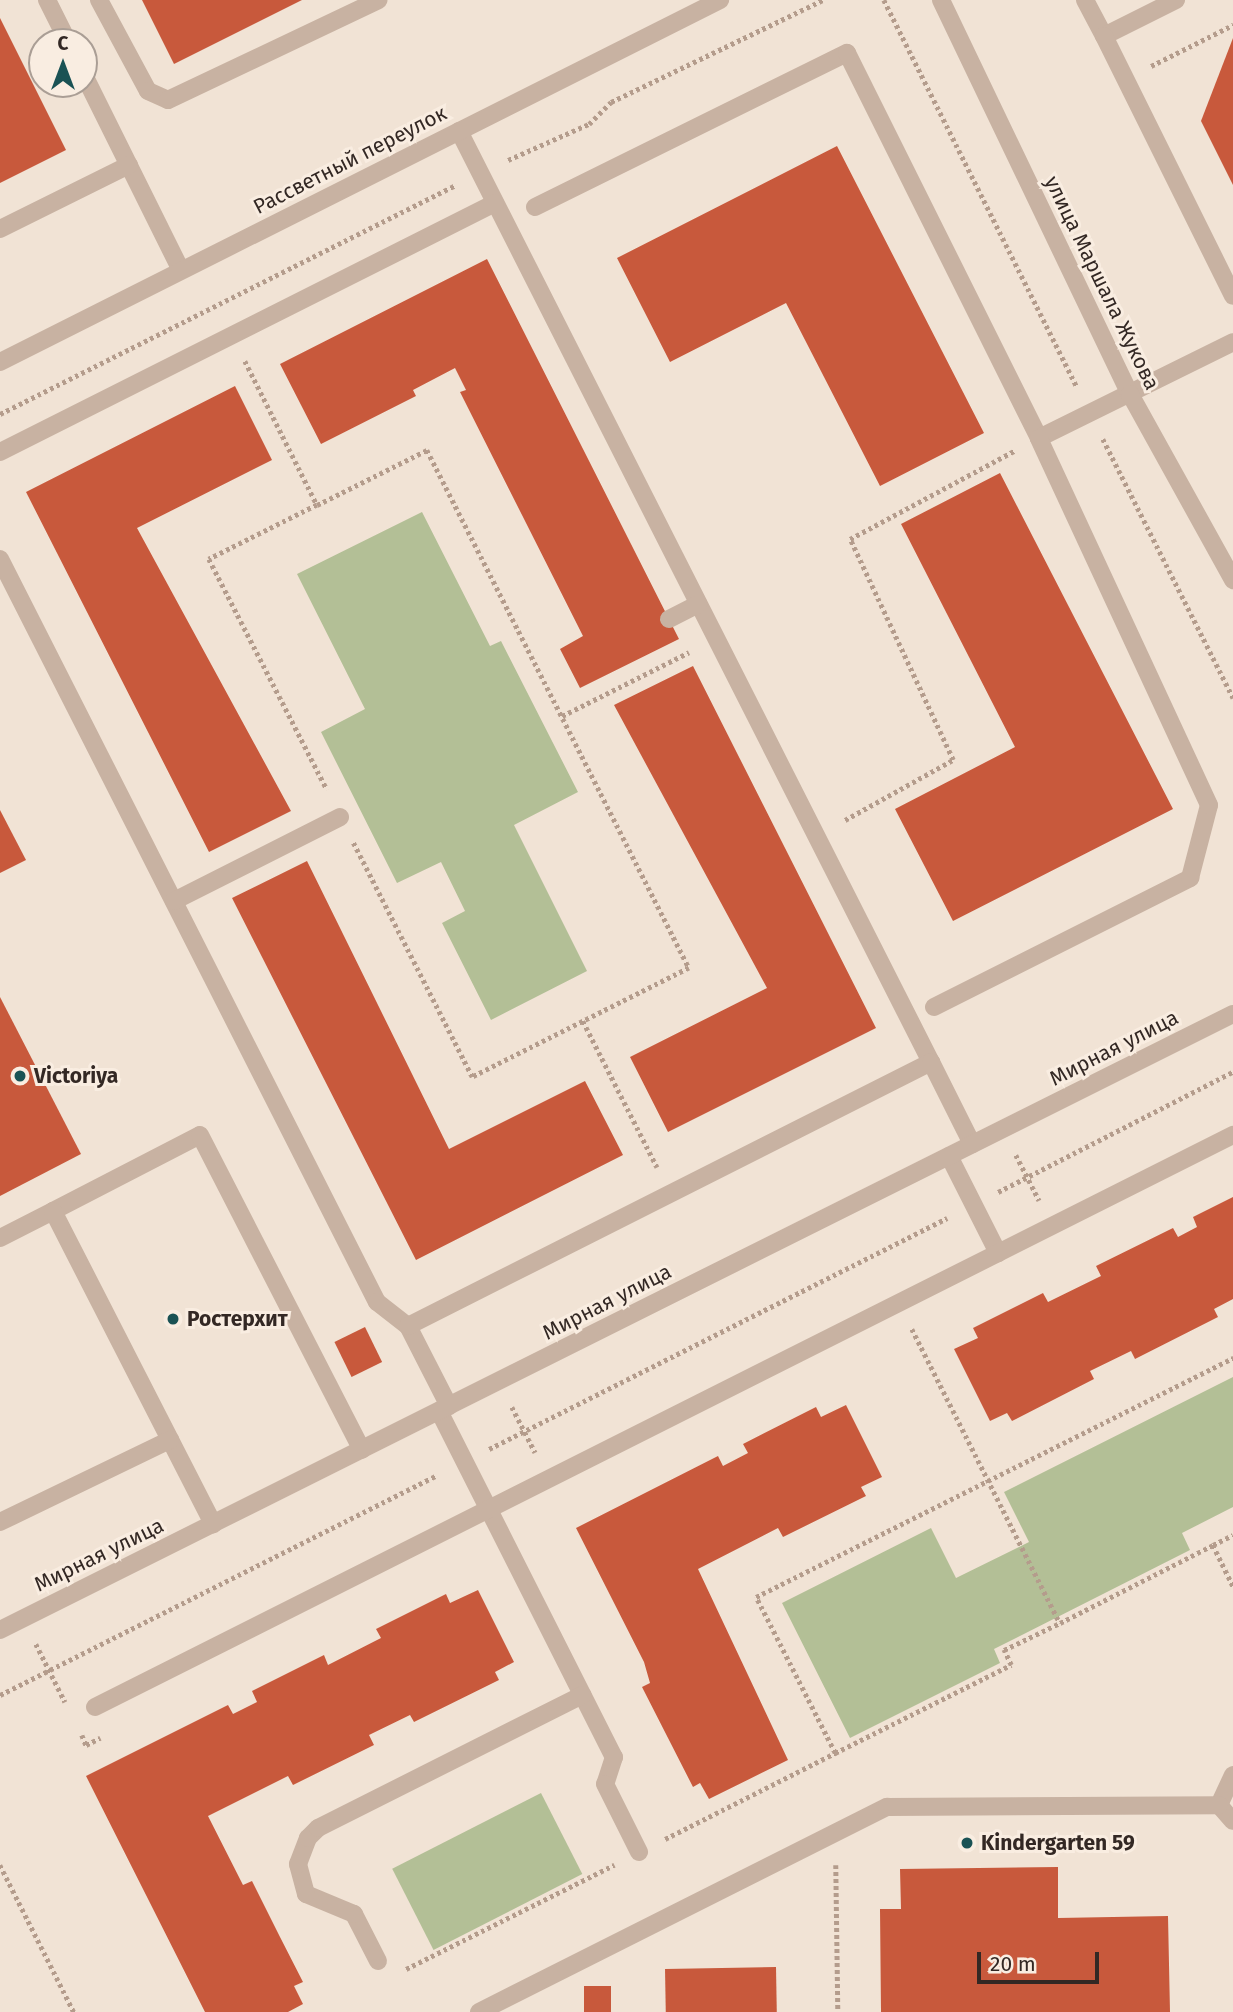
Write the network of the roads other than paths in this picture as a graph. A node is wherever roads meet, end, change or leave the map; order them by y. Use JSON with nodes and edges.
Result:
{"nodes":[{"id":1,"x":47,"y":0,"type":"edge"},
{"id":2,"x":99,"y":0,"type":"edge"},
{"id":3,"x":379,"y":0,"type":"edge"},
{"id":4,"x":720,"y":0,"type":"edge"},
{"id":5,"x":941,"y":0,"type":"edge"},
{"id":6,"x":1086,"y":0,"type":"edge"},
{"id":7,"x":1176,"y":0,"type":"edge"},
{"id":8,"x":61,"y":28,"type":"edge"},
{"id":9,"x":1104,"y":36,"type":"junction"},
{"id":10,"x":96,"y":98,"type":"edge"},
{"id":11,"x":458,"y":131,"type":"junction"},
{"id":12,"x":129,"y":165,"type":"junction"},
{"id":13,"x":495,"y":203,"type":"junction"},
{"id":14,"x":536,"y":207,"type":"dead end"},
{"id":15,"x":0,"y":229,"type":"edge"},
{"id":16,"x":181,"y":270,"type":"junction"},
{"id":17,"x":1233,"y":296,"type":"edge"},
{"id":18,"x":1233,"y":342,"type":"edge"},
{"id":19,"x":0,"y":362,"type":"edge"},
{"id":20,"x":1130,"y":394,"type":"junction"},
{"id":21,"x":1039,"y":438,"type":"junction"},
{"id":22,"x":0,"y":453,"type":"edge"},
{"id":23,"x":0,"y":559,"type":"edge"},
{"id":24,"x":1233,"y":580,"type":"edge"},
{"id":25,"x":698,"y":604,"type":"junction"},
{"id":26,"x":669,"y":619,"type":"dead end"},
{"id":27,"x":340,"y":817,"type":"road end"},
{"id":28,"x":174,"y":901,"type":"junction"},
{"id":29,"x":934,"y":1007,"type":"dead end"},
{"id":30,"x":1233,"y":1014,"type":"edge"},
{"id":31,"x":931,"y":1062,"type":"junction"},
{"id":32,"x":1233,"y":1135,"type":"edge"},
{"id":33,"x":972,"y":1144,"type":"junction"},
{"id":34,"x":949,"y":1156,"type":"junction"},
{"id":35,"x":52,"y":1211,"type":"junction"},
{"id":36,"x":0,"y":1237,"type":"edge"},
{"id":37,"x":998,"y":1253,"type":"junction"},
{"id":38,"x":408,"y":1326,"type":"junction"},
{"id":39,"x":444,"y":1409,"type":"junction"},
{"id":40,"x":170,"y":1440,"type":"junction"},
{"id":41,"x":362,"y":1450,"type":"junction"},
{"id":42,"x":489,"y":1509,"type":"junction"},
{"id":43,"x":0,"y":1522,"type":"edge"},
{"id":44,"x":213,"y":1524,"type":"junction"},
{"id":45,"x":0,"y":1630,"type":"edge"},
{"id":46,"x":582,"y":1695,"type":"junction"},
{"id":47,"x":95,"y":1707,"type":"dead end"},
{"id":48,"x":1233,"y":1775,"type":"edge"},
{"id":49,"x":1219,"y":1805,"type":"junction"},
{"id":50,"x":1233,"y":1821,"type":"edge"},
{"id":51,"x":639,"y":1852,"type":"road end"},
{"id":52,"x":378,"y":1961,"type":"dead end"},
{"id":53,"x":479,"y":2012,"type":"edge"}],
"edges":[{"from":1,"to":8,"type":"street"},
{"from":2,"to":3,"type":"street"},
{"from":4,"to":11,"type":"street","name":"Рассветный переулок"},
{"from":5,"to":20,"type":"street","name":"улица Маршала Жукова"},
{"from":6,"to":9,"type":"street"},
{"from":7,"to":9,"type":"street"},
{"from":9,"to":17,"type":"street"},
{"from":10,"to":12,"type":"street"},
{"from":11,"to":13,"type":"street"},
{"from":11,"to":16,"type":"street","name":"Рассветный переулок"},
{"from":12,"to":15,"type":"street"},
{"from":12,"to":16,"type":"street"},
{"from":13,"to":22,"type":"street"},
{"from":13,"to":25,"type":"street"},
{"from":14,"to":21,"type":"street"},
{"from":16,"to":19,"type":"street","name":"Рассветный переулок"},
{"from":18,"to":20,"type":"street"},
{"from":20,"to":21,"type":"street"},
{"from":20,"to":24,"type":"street","name":"улица Маршала Жукова"},
{"from":21,"to":29,"type":"street"},
{"from":23,"to":28,"type":"street"},
{"from":25,"to":26,"type":"street"},
{"from":25,"to":31,"type":"street"},
{"from":27,"to":28,"type":"street"},
{"from":28,"to":38,"type":"street"},
{"from":30,"to":33,"type":"street","name":"Мирная улица"},
{"from":31,"to":33,"type":"street"},
{"from":31,"to":38,"type":"street"},
{"from":32,"to":37,"type":"street"},
{"from":33,"to":34,"type":"street","name":"Мирная улица"},
{"from":34,"to":37,"type":"street"},
{"from":34,"to":39,"type":"street","name":"Мирная улица"},
{"from":35,"to":36,"type":"street"},
{"from":35,"to":40,"type":"street"},
{"from":35,"to":41,"type":"street"},
{"from":37,"to":42,"type":"street"},
{"from":38,"to":39,"type":"street"},
{"from":39,"to":41,"type":"street","name":"Мирная улица"},
{"from":39,"to":42,"type":"street"},
{"from":40,"to":43,"type":"street"},
{"from":40,"to":44,"type":"street"},
{"from":41,"to":44,"type":"street","name":"Мирная улица"},
{"from":42,"to":46,"type":"street"},
{"from":42,"to":47,"type":"street"},
{"from":44,"to":45,"type":"street","name":"Мирная улица"},
{"from":46,"to":51,"type":"street"},
{"from":46,"to":52,"type":"street"},
{"from":48,"to":49,"type":"street"},
{"from":49,"to":50,"type":"street"},
{"from":49,"to":53,"type":"street"}]}
